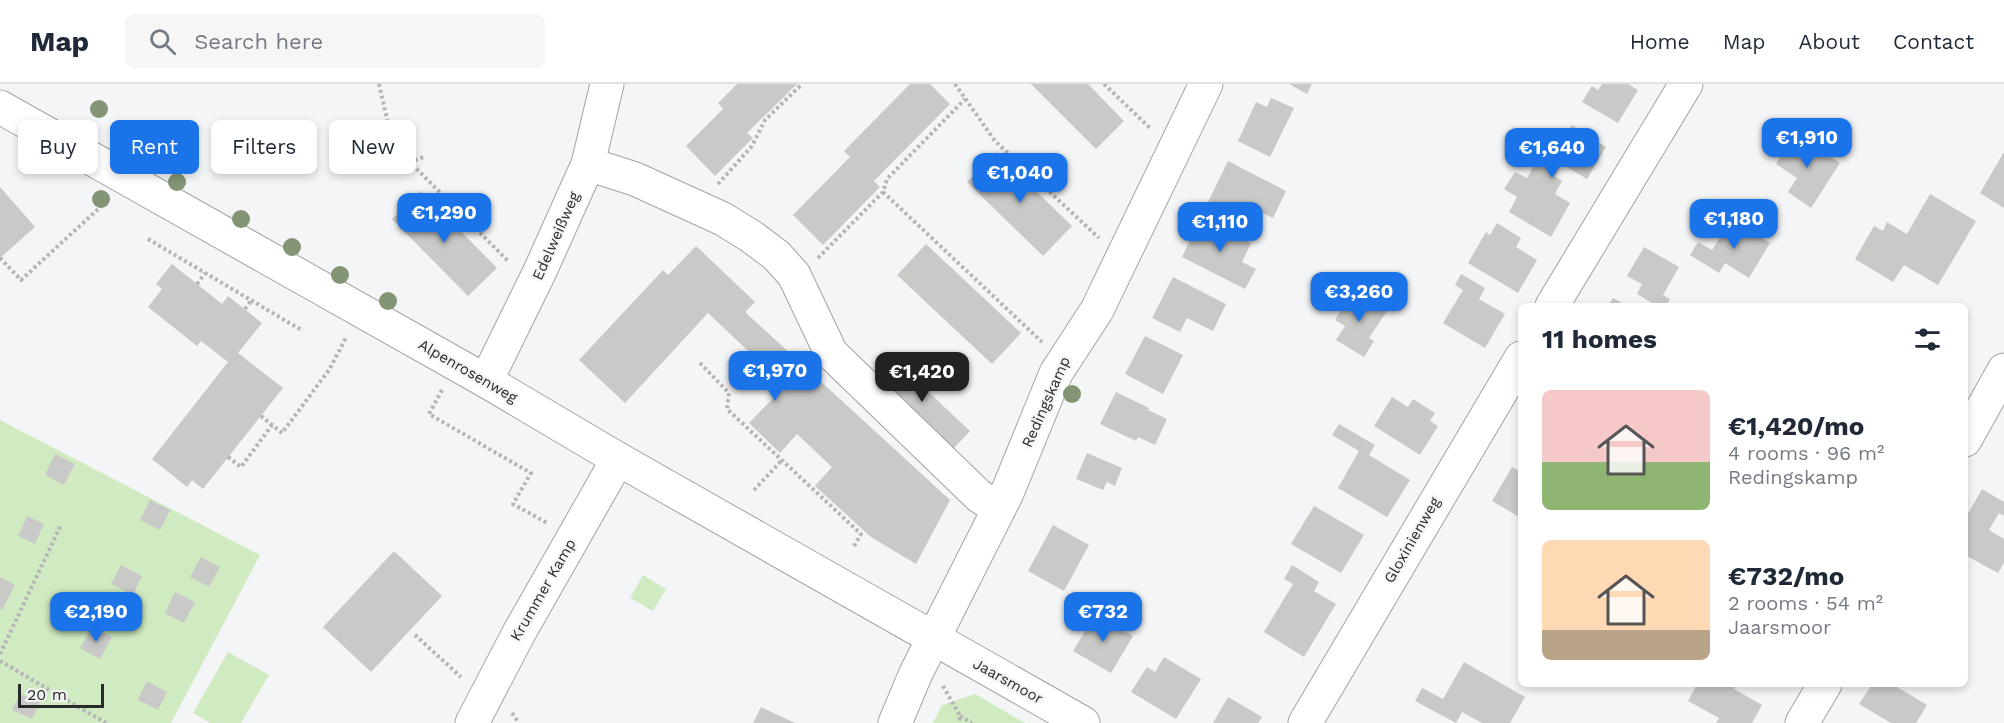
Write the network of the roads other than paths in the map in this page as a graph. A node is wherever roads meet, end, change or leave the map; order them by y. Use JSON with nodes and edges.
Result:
{"nodes":[{"id":1,"x":607,"y":84,"type":"edge"},
{"id":2,"x":1206,"y":84,"type":"edge"},
{"id":3,"x":1686,"y":84,"type":"edge"},
{"id":4,"x":0,"y":107,"type":"edge"},
{"id":5,"x":588,"y":164,"type":"junction"},
{"id":6,"x":1554,"y":303,"type":"edge"},
{"id":7,"x":1518,"y":363,"type":"edge"},
{"id":8,"x":2004,"y":370,"type":"edge"},
{"id":9,"x":486,"y":381,"type":"junction"},
{"id":10,"x":1968,"y":435,"type":"edge"},
{"id":11,"x":618,"y":459,"type":"junction"},
{"id":12,"x":999,"y":508,"type":"junction"},
{"id":13,"x":933,"y":640,"type":"junction"},
{"id":14,"x":1823,"y":687,"type":"edge"},
{"id":15,"x":472,"y":723,"type":"edge"},
{"id":16,"x":895,"y":723,"type":"edge"},
{"id":17,"x":1083,"y":723,"type":"edge"},
{"id":18,"x":1305,"y":723,"type":"edge"},
{"id":19,"x":1803,"y":723,"type":"edge"}],
"edges":[{"from":1,"to":5,"type":"street","name":"Edelweißweg"},
{"from":2,"to":12,"type":"street","name":"Redingskamp"},
{"from":3,"to":6,"type":"street"},
{"from":4,"to":9,"type":"street","name":"Alpenrosenweg"},
{"from":5,"to":9,"type":"street","name":"Edelweißweg"},
{"from":5,"to":12,"type":"street"},
{"from":7,"to":18,"type":"street","name":"Gloxinienweg"},
{"from":8,"to":10,"type":"street"},
{"from":9,"to":11,"type":"street","name":"Alpenrosenweg"},
{"from":11,"to":13,"type":"street","name":"Alpenrosenweg"},
{"from":11,"to":15,"type":"street","name":"Krummer Kamp"},
{"from":12,"to":13,"type":"street","name":"Redingskamp"},
{"from":13,"to":16,"type":"street","name":"Redingskamp"},
{"from":13,"to":17,"type":"street","name":"Jaarsmoor"},
{"from":14,"to":19,"type":"street"}]}
